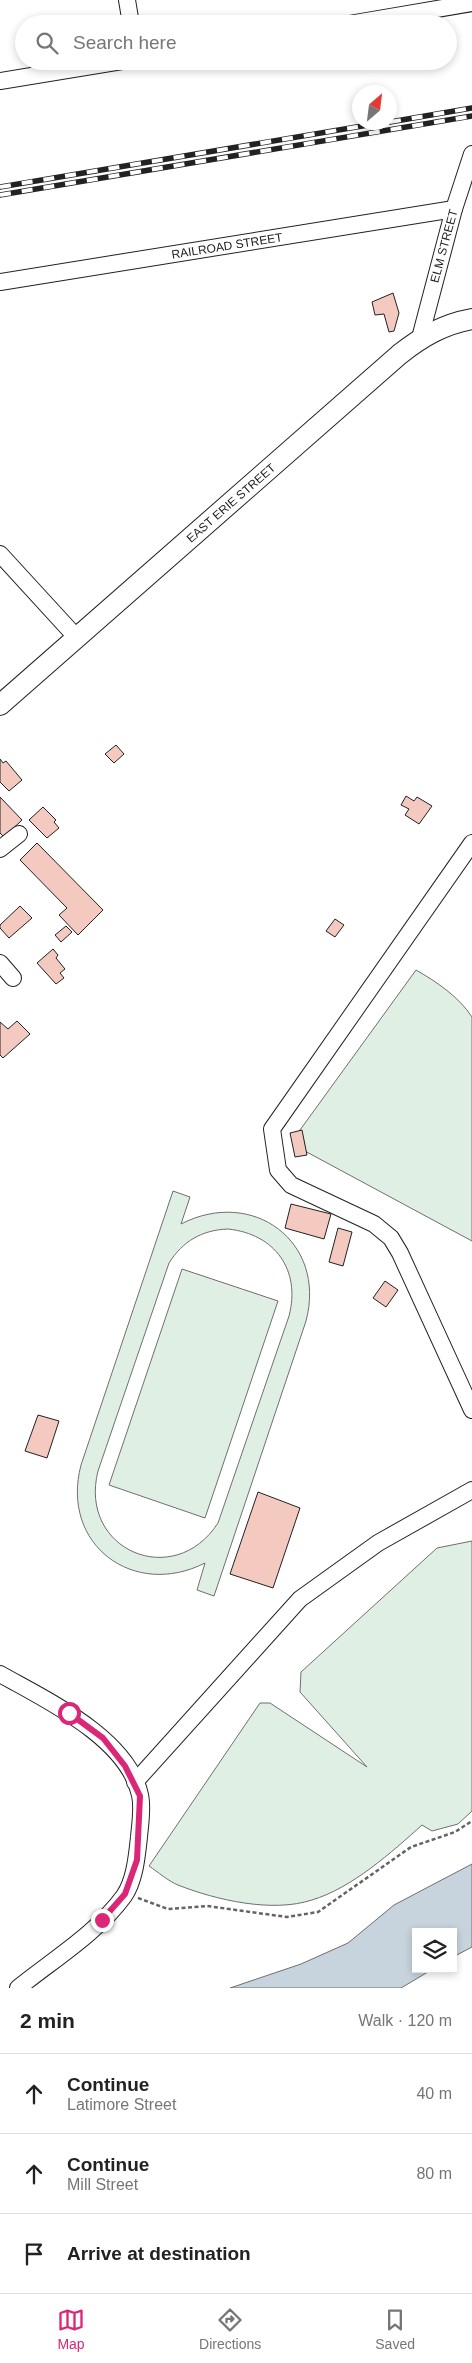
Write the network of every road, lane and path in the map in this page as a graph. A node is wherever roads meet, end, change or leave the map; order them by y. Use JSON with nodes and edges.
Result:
{"nodes":[{"id":1,"x":127,"y":0,"type":"edge"},
{"id":2,"x":472,"y":3,"type":"edge"},
{"id":3,"x":130,"y":15,"type":"edge"},
{"id":4,"x":402,"y":15,"type":"edge"},
{"id":5,"x":67,"y":70,"type":"edge"},
{"id":6,"x":0,"y":81,"type":"edge"},
{"id":7,"x":472,"y":154,"type":"edge"},
{"id":8,"x":454,"y":209,"type":"junction"},
{"id":9,"x":0,"y":282,"type":"edge"},
{"id":10,"x":472,"y":319,"type":"edge"},
{"id":11,"x":420,"y":338,"type":"junction"},
{"id":12,"x":0,"y":554,"type":"edge"},
{"id":13,"x":77,"y":638,"type":"junction"},
{"id":14,"x":0,"y":705,"type":"edge"},
{"id":15,"x":19,"y":834,"type":"dead end"},
{"id":16,"x":472,"y":843,"type":"edge"},
{"id":17,"x":0,"y":849,"type":"edge"},
{"id":18,"x":0,"y":963,"type":"edge"},
{"id":19,"x":13,"y":978,"type":"dead end"},
{"id":20,"x":472,"y":1410,"type":"edge"},
{"id":21,"x":472,"y":1490,"type":"edge"},
{"id":22,"x":0,"y":1674,"type":"edge"},
{"id":23,"x":135,"y":1782,"type":"junction"},
{"id":24,"x":472,"y":1821,"type":"edge"},
{"id":25,"x":125,"y":1894,"type":"junction"},
{"id":26,"x":18,"y":1988,"type":"edge"}],
"edges":[{"from":1,"to":3,"type":"street"},
{"from":2,"to":4,"type":"street"},
{"from":5,"to":6,"type":"street"},
{"from":7,"to":8,"type":"street","name":"ELM STREET"},
{"from":8,"to":9,"type":"street","name":"RAILROAD STREET"},
{"from":8,"to":11,"type":"street","name":"ELM STREET"},
{"from":10,"to":11,"type":"main road","name":"EAST ERIE STREET"},
{"from":11,"to":13,"type":"main road","name":"EAST ERIE STREET"},
{"from":12,"to":13,"type":"street"},
{"from":13,"to":14,"type":"main road","name":"EAST ERIE STREET"},
{"from":15,"to":17,"type":"street"},
{"from":16,"to":20,"type":"street"},
{"from":18,"to":19,"type":"street"},
{"from":21,"to":23,"type":"street"},
{"from":22,"to":23,"type":"street"},
{"from":23,"to":25,"type":"street"},
{"from":24,"to":25,"type":"path"},
{"from":25,"to":26,"type":"street"}]}
